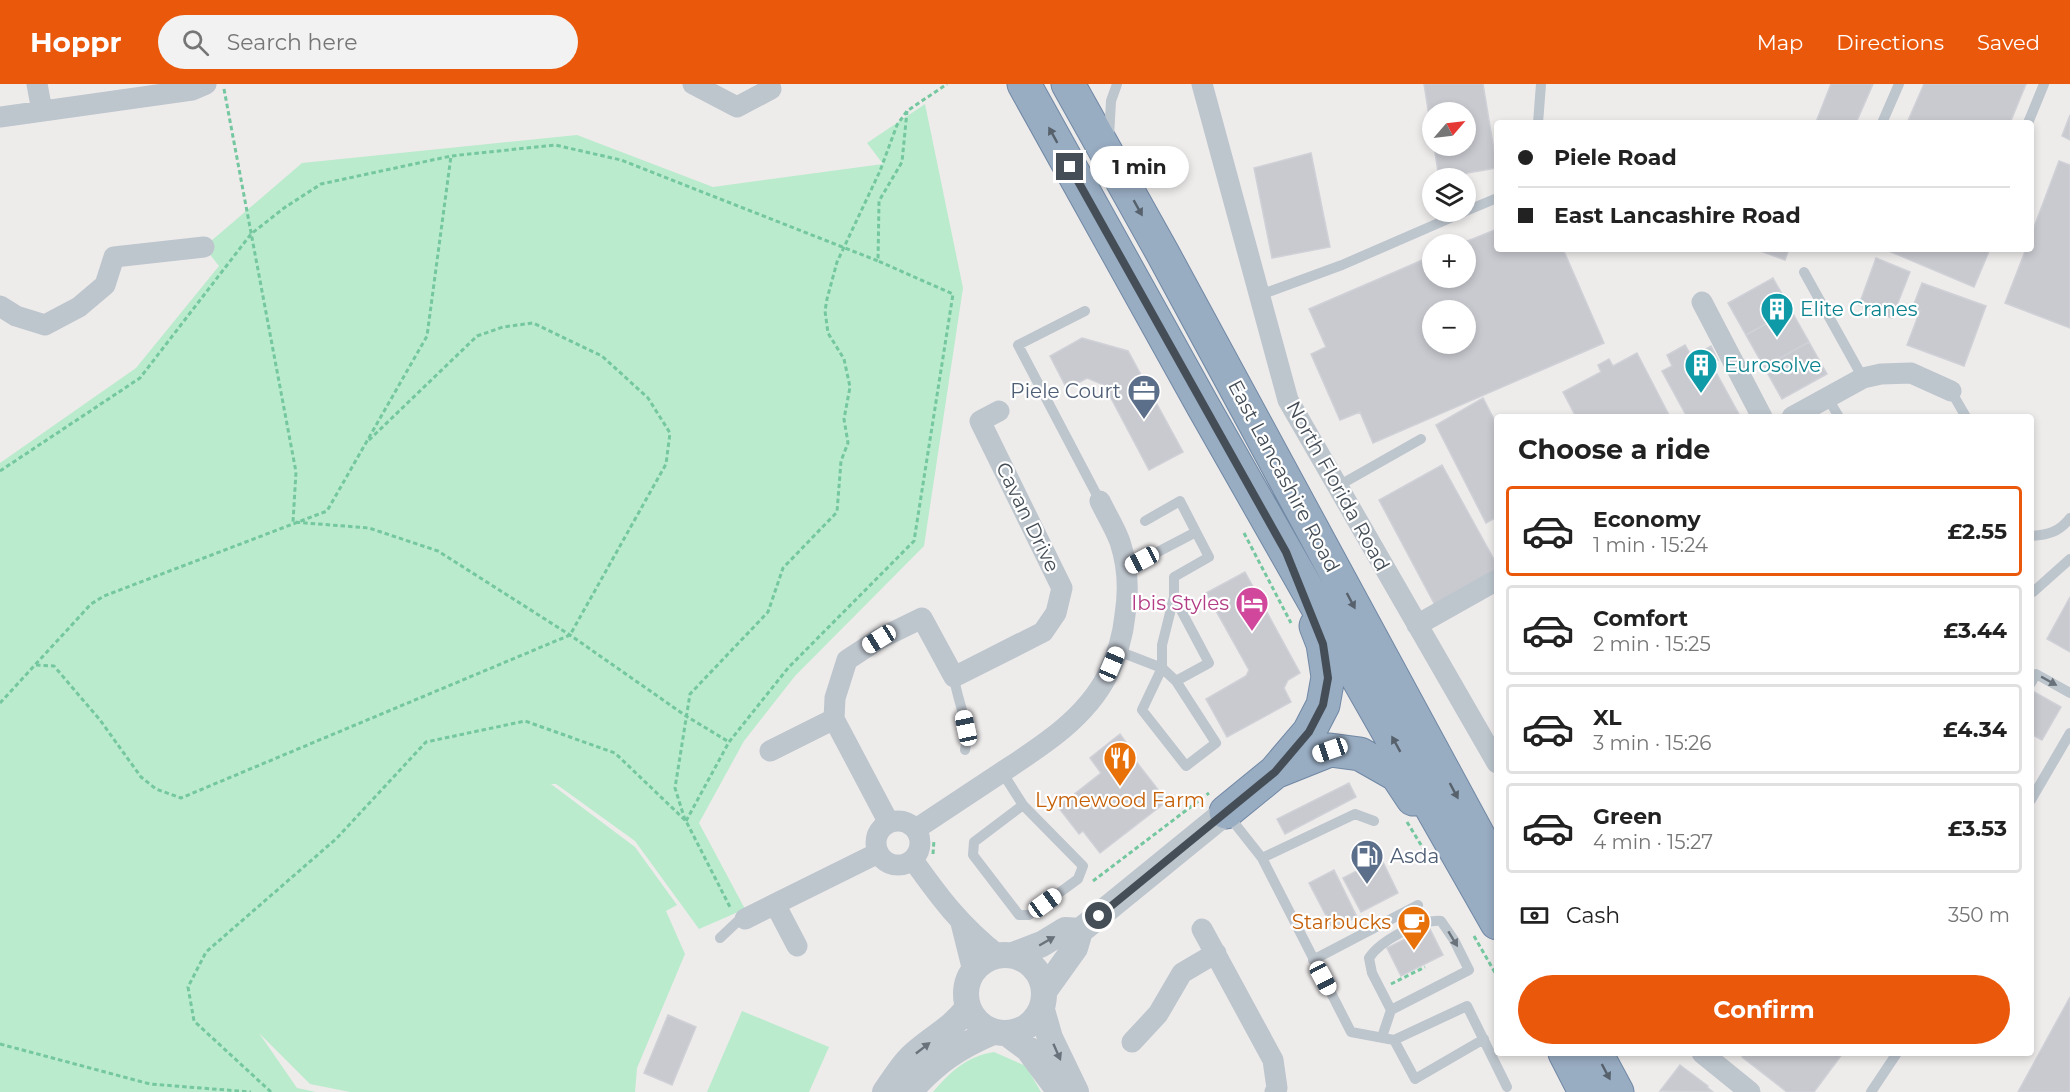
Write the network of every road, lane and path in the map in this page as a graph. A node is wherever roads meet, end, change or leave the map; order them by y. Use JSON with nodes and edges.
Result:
{"nodes":[{"id":1,"x":37,"y":84,"type":"edge"},
{"id":2,"x":206,"y":84,"type":"edge"},
{"id":3,"x":224,"y":84,"type":"edge"},
{"id":4,"x":693,"y":84,"type":"edge"},
{"id":5,"x":947,"y":84,"type":"edge"},
{"id":6,"x":1024,"y":84,"type":"edge"},
{"id":7,"x":1068,"y":84,"type":"edge"},
{"id":8,"x":1117,"y":84,"type":"edge"},
{"id":9,"x":1203,"y":84,"type":"edge"},
{"id":10,"x":1541,"y":84,"type":"edge"},
{"id":11,"x":1899,"y":84,"type":"edge"},
{"id":12,"x":2044,"y":84,"type":"edge"},
{"id":13,"x":771,"y":89,"type":"dead end"},
{"id":14,"x":42,"y":111,"type":"junction"},
{"id":15,"x":908,"y":111,"type":"junction"},
{"id":16,"x":0,"y":117,"type":"edge"},
{"id":17,"x":1538,"y":120,"type":"edge"},
{"id":18,"x":1883,"y":120,"type":"edge"},
{"id":19,"x":2029,"y":120,"type":"edge"},
{"id":20,"x":1107,"y":154,"type":"junction"},
{"id":21,"x":452,"y":156,"type":"junction"},
{"id":22,"x":1494,"y":199,"type":"edge"},
{"id":23,"x":1476,"y":207,"type":"edge"},
{"id":24,"x":1440,"y":222,"type":"edge"},
{"id":25,"x":250,"y":234,"type":"junction"},
{"id":26,"x":204,"y":247,"type":"dead end"},
{"id":27,"x":878,"y":261,"type":"junction"},
{"id":28,"x":1804,"y":272,"type":"dead end"},
{"id":29,"x":1260,"y":295,"type":"junction"},
{"id":30,"x":1702,"y":302,"type":"dead end"},
{"id":31,"x":0,"y":306,"type":"edge"},
{"id":32,"x":1086,"y":311,"type":"dead end"},
{"id":33,"x":1863,"y":378,"type":"junction"},
{"id":34,"x":1951,"y":391,"type":"joint"},
{"id":35,"x":1827,"y":397,"type":"junction"},
{"id":36,"x":999,"y":411,"type":"dead end"},
{"id":37,"x":1760,"y":414,"type":"edge"},
{"id":38,"x":1798,"y":414,"type":"edge"},
{"id":39,"x":1837,"y":414,"type":"edge"},
{"id":40,"x":1964,"y":414,"type":"edge"},
{"id":41,"x":1421,"y":439,"type":"dead end"},
{"id":42,"x":368,"y":441,"type":"junction"},
{"id":43,"x":0,"y":471,"type":"edge"},
{"id":44,"x":1338,"y":486,"type":"junction"},
{"id":45,"x":1100,"y":501,"type":"joint"},
{"id":46,"x":2070,"y":518,"type":"edge"},
{"id":47,"x":1145,"y":521,"type":"dead end"},
{"id":48,"x":293,"y":522,"type":"junction"},
{"id":49,"x":1196,"y":532,"type":"junction"},
{"id":50,"x":2034,"y":536,"type":"edge"},
{"id":51,"x":1286,"y":552,"type":"junction"},
{"id":52,"x":2070,"y":559,"type":"edge"},
{"id":53,"x":1127,"y":568,"type":"junction"},
{"id":54,"x":1494,"y":582,"type":"edge"},
{"id":55,"x":2034,"y":591,"type":"edge"},
{"id":56,"x":1174,"y":597,"type":"junction"},
{"id":57,"x":1417,"y":625,"type":"junction"},
{"id":58,"x":570,"y":635,"type":"junction"},
{"id":59,"x":1118,"y":651,"type":"junction"},
{"id":60,"x":36,"y":665,"type":"junction"},
{"id":61,"x":1162,"y":668,"type":"junction"},
{"id":62,"x":954,"y":676,"type":"junction"},
{"id":63,"x":2034,"y":678,"type":"edge"},
{"id":64,"x":1176,"y":681,"type":"junction"},
{"id":65,"x":2070,"y":693,"type":"edge"},
{"id":66,"x":0,"y":703,"type":"edge"},
{"id":67,"x":686,"y":716,"type":"junction"},
{"id":68,"x":834,"y":719,"type":"junction"},
{"id":69,"x":2070,"y":733,"type":"edge"},
{"id":70,"x":729,"y":742,"type":"junction"},
{"id":71,"x":965,"y":750,"type":"dead end"},
{"id":72,"x":770,"y":751,"type":"dead end"},
{"id":73,"x":1494,"y":758,"type":"edge"},
{"id":74,"x":1002,"y":772,"type":"junction"},
{"id":75,"x":1275,"y":772,"type":"junction"},
{"id":76,"x":2034,"y":795,"type":"edge"},
{"id":77,"x":1023,"y":805,"type":"junction"},
{"id":78,"x":1226,"y":812,"type":"junction"},
{"id":79,"x":1406,"y":820,"type":"dead end"},
{"id":80,"x":686,"y":821,"type":"junction"},
{"id":81,"x":1374,"y":821,"type":"dead end"},
{"id":82,"x":889,"y":823,"type":"junction"},
{"id":83,"x":916,"y":829,"type":"junction"},
{"id":84,"x":878,"y":853,"type":"junction"},
{"id":85,"x":1262,"y":858,"type":"junction"},
{"id":86,"x":1430,"y":859,"type":"dead end"},
{"id":87,"x":913,"y":860,"type":"junction"},
{"id":88,"x":1494,"y":864,"type":"edge"},
{"id":89,"x":775,"y":904,"type":"junction"},
{"id":90,"x":1418,"y":905,"type":"dead end"},
{"id":91,"x":741,"y":921,"type":"junction"},
{"id":92,"x":961,"y":923,"type":"junction"},
{"id":93,"x":1488,"y":925,"type":"edge"},
{"id":94,"x":1202,"y":929,"type":"dead end"},
{"id":95,"x":1080,"y":931,"type":"junction"},
{"id":96,"x":720,"y":938,"type":"dead end"},
{"id":97,"x":797,"y":946,"type":"dead end"},
{"id":98,"x":1216,"y":953,"type":"junction"},
{"id":99,"x":1006,"y":955,"type":"junction"},
{"id":100,"x":1494,"y":959,"type":"edge"},
{"id":101,"x":1313,"y":960,"type":"junction"},
{"id":102,"x":1425,"y":967,"type":"dead end"},
{"id":103,"x":973,"y":971,"type":"junction"},
{"id":104,"x":1381,"y":989,"type":"junction"},
{"id":105,"x":1044,"y":1000,"type":"junction"},
{"id":106,"x":968,"y":1008,"type":"junction"},
{"id":107,"x":1391,"y":1010,"type":"junction"},
{"id":108,"x":1000,"y":1033,"type":"junction"},
{"id":109,"x":1382,"y":1037,"type":"junction"},
{"id":110,"x":1484,"y":1039,"type":"junction"},
{"id":111,"x":1394,"y":1040,"type":"junction"},
{"id":112,"x":1131,"y":1042,"type":"dead end"},
{"id":113,"x":0,"y":1044,"type":"edge"},
{"id":114,"x":1567,"y":1056,"type":"edge"},
{"id":115,"x":1598,"y":1056,"type":"edge"},
{"id":116,"x":1706,"y":1056,"type":"edge"},
{"id":117,"x":1895,"y":1056,"type":"edge"},
{"id":118,"x":1507,"y":1087,"type":"dead end"},
{"id":119,"x":250,"y":1092,"type":"edge"},
{"id":120,"x":271,"y":1092,"type":"edge"},
{"id":121,"x":885,"y":1092,"type":"edge"},
{"id":122,"x":909,"y":1092,"type":"edge"},
{"id":123,"x":1059,"y":1092,"type":"edge"},
{"id":124,"x":1076,"y":1092,"type":"edge"},
{"id":125,"x":1275,"y":1092,"type":"edge"},
{"id":126,"x":1585,"y":1092,"type":"edge"},
{"id":127,"x":1617,"y":1092,"type":"edge"},
{"id":128,"x":1750,"y":1092,"type":"edge"},
{"id":129,"x":1871,"y":1092,"type":"edge"}],
"edges":[{"from":1,"to":14,"type":"street"},
{"from":2,"to":14,"type":"street"},
{"from":3,"to":25,"type":"path"},
{"from":4,"to":13,"type":"street"},
{"from":5,"to":15,"type":"path"},
{"from":51,"to":6,"type":"highway","name":"East Lancashire Road","one_way":true},
{"from":7,"to":20,"type":"highway","name":"East Lancashire Road"},
{"from":8,"to":20,"type":"lane"},
{"from":9,"to":29,"type":"street","name":"North Florida Road"},
{"from":10,"to":17,"type":"lane"},
{"from":11,"to":18,"type":"lane"},
{"from":12,"to":19,"type":"lane"},
{"from":14,"to":16,"type":"street"},
{"from":15,"to":27,"type":"path"},
{"from":15,"to":67,"type":"path"},
{"from":20,"to":88,"type":"highway","name":"East Lancashire Road","one_way":true},
{"from":21,"to":25,"type":"path"},
{"from":21,"to":27,"type":"path"},
{"from":21,"to":42,"type":"path"},
{"from":22,"to":23,"type":"lane"},
{"from":24,"to":29,"type":"lane"},
{"from":25,"to":43,"type":"path"},
{"from":25,"to":48,"type":"path"},
{"from":26,"to":31,"type":"street"},
{"from":27,"to":70,"type":"path"},
{"from":28,"to":33,"type":"lane"},
{"from":29,"to":44,"type":"street","name":"North Florida Road"},
{"from":30,"to":37,"type":"street"},
{"from":32,"to":45,"type":"lane"},
{"from":33,"to":34,"type":"street"},
{"from":33,"to":35,"type":"street"},
{"from":34,"to":40,"type":"lane"},
{"from":35,"to":38,"type":"street"},
{"from":35,"to":39,"type":"lane"},
{"from":36,"to":62,"type":"street","name":"Cavan Drive"},
{"from":41,"to":44,"type":"lane"},
{"from":42,"to":48,"type":"path"},
{"from":42,"to":58,"type":"path"},
{"from":44,"to":57,"type":"street","name":"North Florida Road"},
{"from":45,"to":53,"type":"street"},
{"from":46,"to":50,"type":"lane"},
{"from":47,"to":49,"type":"lane"},
{"from":48,"to":58,"type":"path"},
{"from":48,"to":60,"type":"path"},
{"from":49,"to":53,"type":"lane"},
{"from":49,"to":56,"type":"lane"},
{"from":51,"to":75,"type":"highway"},
{"from":93,"to":51,"type":"highway","name":"East Lancashire Road","one_way":true},
{"from":52,"to":55,"type":"lane"},
{"from":53,"to":59,"type":"street"},
{"from":54,"to":57,"type":"street"},
{"from":56,"to":61,"type":"lane"},
{"from":56,"to":64,"type":"lane"},
{"from":57,"to":73,"type":"street","name":"North Florida Road"},
{"from":58,"to":60,"type":"path"},
{"from":58,"to":67,"type":"path"},
{"from":59,"to":61,"type":"lane"},
{"from":59,"to":74,"type":"street"},
{"from":60,"to":66,"type":"path"},
{"from":61,"to":64,"type":"lane"},
{"from":61,"to":64,"type":"lane"},
{"from":62,"to":68,"type":"street"},
{"from":62,"to":71,"type":"lane"},
{"from":63,"to":65,"type":"lane","one_way":true},
{"from":67,"to":70,"type":"path"},
{"from":67,"to":80,"type":"path"},
{"from":68,"to":72,"type":"street"},
{"from":68,"to":82,"type":"street"},
{"from":69,"to":76,"type":"lane"},
{"from":70,"to":80,"type":"path"},
{"from":74,"to":77,"type":"lane"},
{"from":74,"to":83,"type":"street"},
{"from":75,"to":78,"type":"highway"},
{"from":75,"to":93,"type":"highway"},
{"from":77,"to":77,"type":"lane"},
{"from":78,"to":85,"type":"lane"},
{"from":78,"to":95,"type":"street"},
{"from":79,"to":86,"type":"path"},
{"from":80,"to":91,"type":"path"},
{"from":80,"to":120,"type":"path"},
{"from":81,"to":85,"type":"lane"},
{"from":82,"to":83,"type":"street"},
{"from":82,"to":84,"type":"street"},
{"from":83,"to":87,"type":"street"},
{"from":84,"to":87,"type":"street"},
{"from":84,"to":89,"type":"street"},
{"from":85,"to":101,"type":"lane"},
{"from":87,"to":92,"type":"street"},
{"from":89,"to":91,"type":"street"},
{"from":89,"to":97,"type":"street"},
{"from":90,"to":101,"type":"lane"},
{"from":91,"to":96,"type":"lane"},
{"from":92,"to":99,"type":"street"},
{"from":92,"to":103,"type":"street"},
{"from":93,"to":100,"type":"path"},
{"from":94,"to":98,"type":"street"},
{"from":99,"to":95,"type":"street","one_way":true},
{"from":95,"to":105,"type":"street"},
{"from":98,"to":112,"type":"street"},
{"from":98,"to":125,"type":"street"},
{"from":99,"to":103,"type":"street"},
{"from":99,"to":105,"type":"street"},
{"from":101,"to":109,"type":"lane"},
{"from":102,"to":104,"type":"path"},
{"from":103,"to":106,"type":"street"},
{"from":104,"to":107,"type":"lane"},
{"from":104,"to":107,"type":"lane","one_way":true},
{"from":105,"to":108,"type":"street"},
{"from":105,"to":124,"type":"street","one_way":true},
{"from":106,"to":108,"type":"street"},
{"from":121,"to":106,"type":"street","one_way":true},
{"from":107,"to":109,"type":"lane"},
{"from":108,"to":122,"type":"street"},
{"from":108,"to":123,"type":"street"},
{"from":109,"to":111,"type":"lane"},
{"from":110,"to":111,"type":"lane"},
{"from":110,"to":111,"type":"lane"},
{"from":110,"to":118,"type":"lane"},
{"from":113,"to":119,"type":"path"},
{"from":114,"to":126,"type":"highway"},
{"from":115,"to":127,"type":"highway","one_way":true},
{"from":116,"to":128,"type":"street"},
{"from":117,"to":129,"type":"lane"}]}
